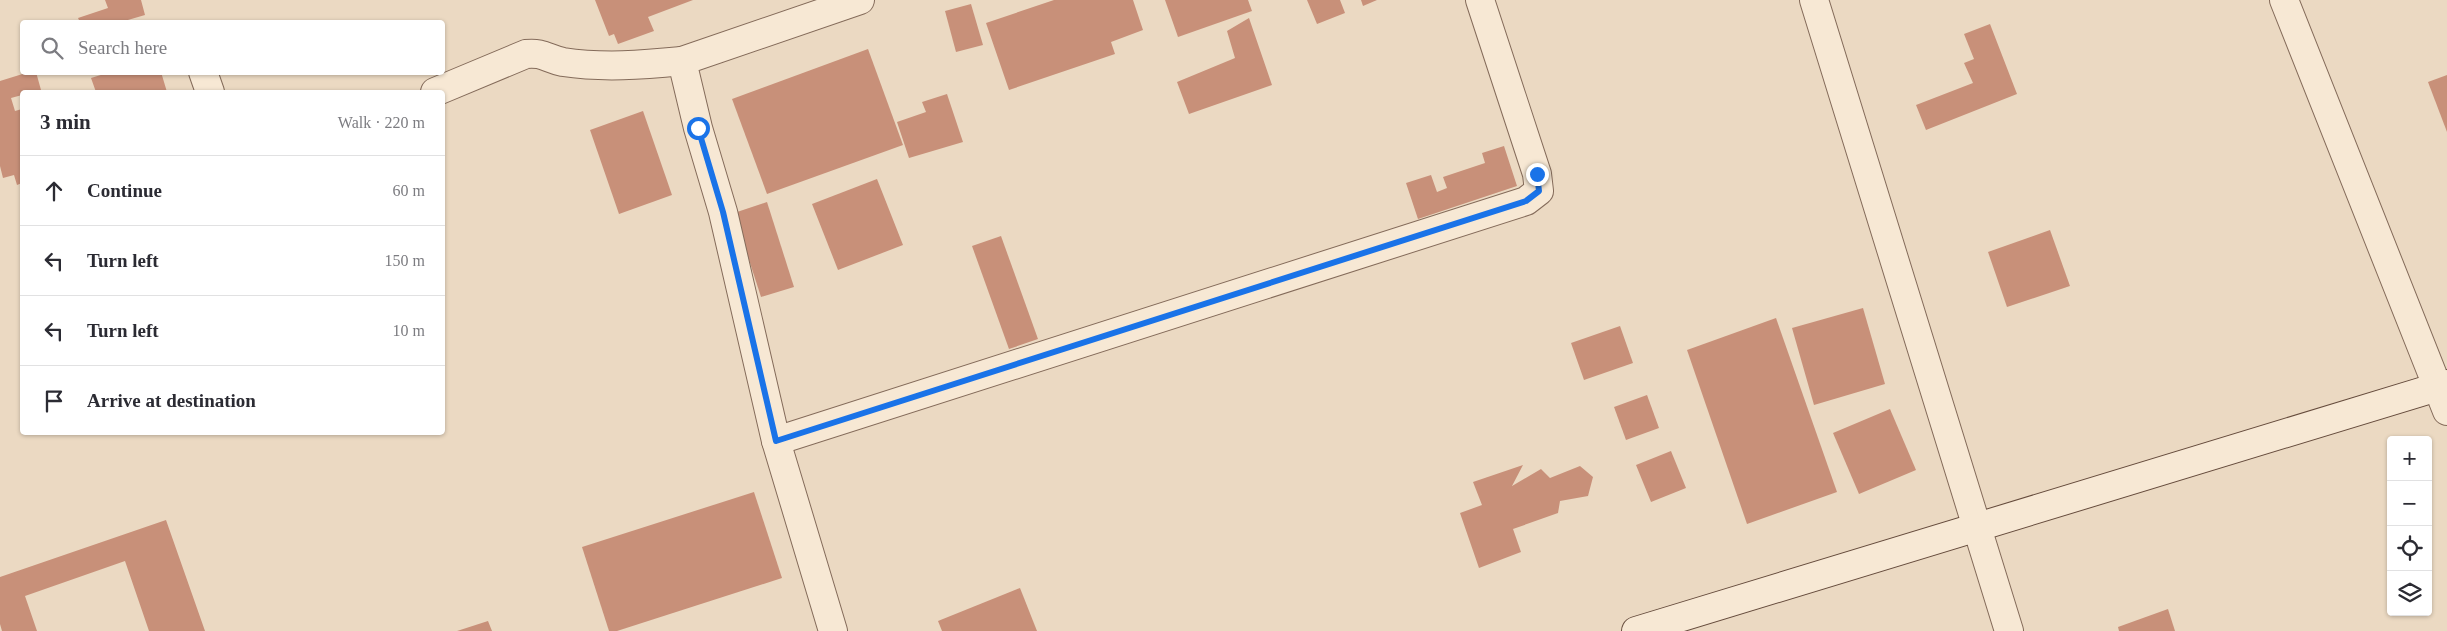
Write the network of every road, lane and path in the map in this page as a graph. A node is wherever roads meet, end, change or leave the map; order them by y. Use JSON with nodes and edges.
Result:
{"nodes":[{"id":1,"x":860,"y":0,"type":"edge"},
{"id":2,"x":1480,"y":0,"type":"edge"},
{"id":3,"x":1814,"y":0,"type":"edge"},
{"id":4,"x":2284,"y":0,"type":"edge"},
{"id":5,"x":816,"y":7,"type":"edge"},
{"id":6,"x":682,"y":61,"type":"junction"},
{"id":7,"x":204,"y":75,"type":"edge"},
{"id":8,"x":209,"y":90,"type":"edge"},
{"id":9,"x":440,"y":90,"type":"edge"},
{"id":10,"x":2444,"y":394,"type":"edge"},
{"id":11,"x":776,"y":441,"type":"junction"},
{"id":12,"x":1979,"y":528,"type":"junction"},
{"id":13,"x":832,"y":631,"type":"edge"},
{"id":14,"x":1636,"y":631,"type":"edge"},
{"id":15,"x":2009,"y":631,"type":"edge"}],
"edges":[{"from":1,"to":5,"type":"street"},
{"from":2,"to":11,"type":"street"},
{"from":3,"to":12,"type":"street"},
{"from":4,"to":10,"type":"street"},
{"from":5,"to":6,"type":"street"},
{"from":6,"to":9,"type":"street"},
{"from":6,"to":11,"type":"street"},
{"from":7,"to":8,"type":"street"},
{"from":10,"to":12,"type":"street"},
{"from":11,"to":13,"type":"street"},
{"from":12,"to":14,"type":"street"},
{"from":12,"to":15,"type":"street"}]}
